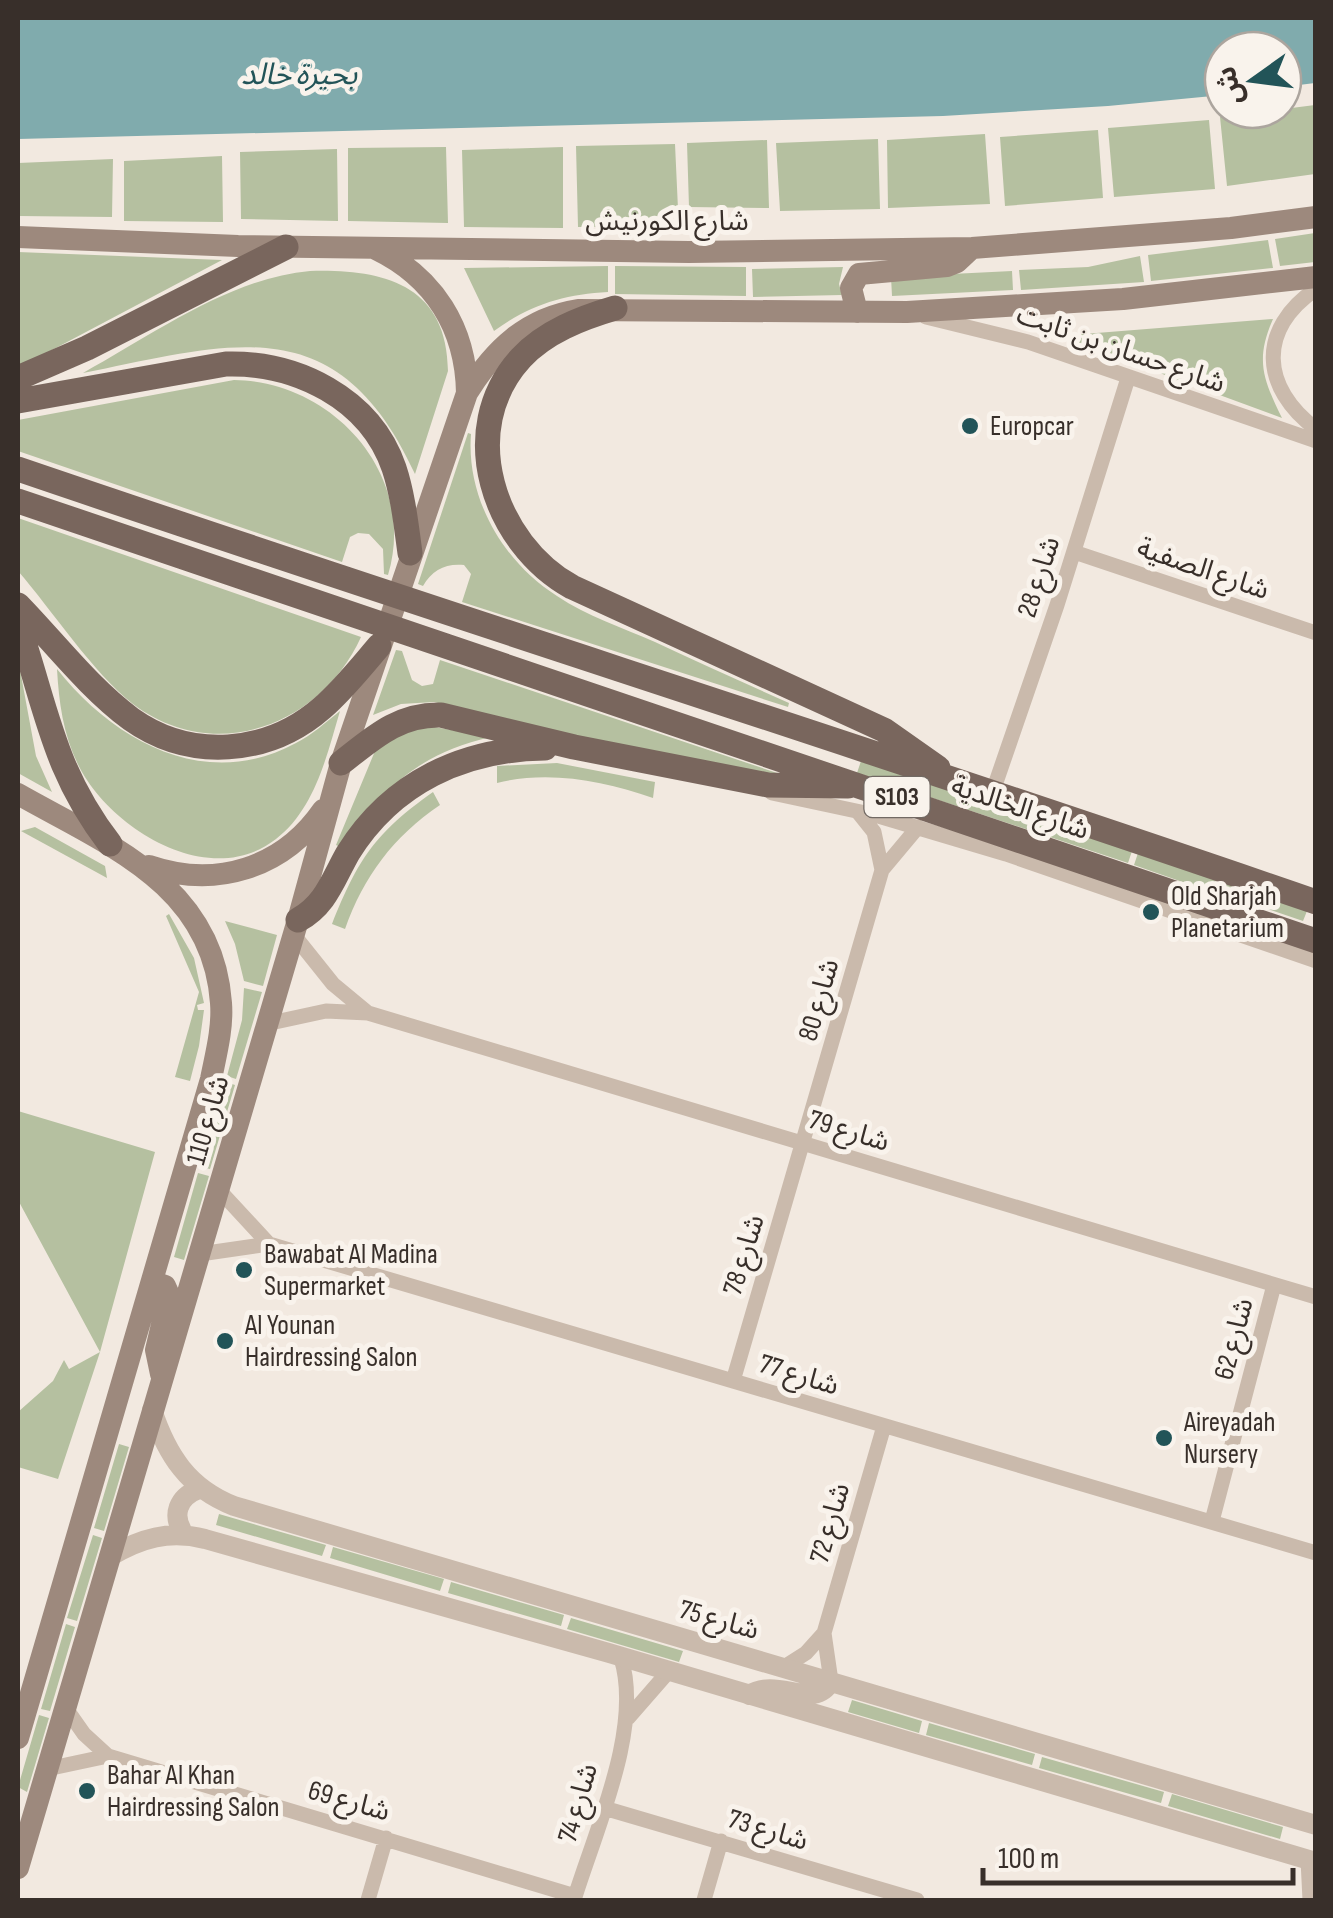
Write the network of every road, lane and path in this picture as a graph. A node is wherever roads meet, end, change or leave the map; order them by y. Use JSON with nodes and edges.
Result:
{"nodes":[{"id":1,"x":1316,"y":217,"type":"edge"},
{"id":2,"x":18,"y":237,"type":"edge"},
{"id":3,"x":286,"y":247,"type":"junction"},
{"id":4,"x":371,"y":247,"type":"junction"},
{"id":5,"x":972,"y":248,"type":"junction"},
{"id":6,"x":1316,"y":278,"type":"edge"},
{"id":7,"x":1316,"y":289,"type":"edge"},
{"id":8,"x":614,"y":308,"type":"junction"},
{"id":9,"x":857,"y":312,"type":"junction"},
{"id":10,"x":907,"y":312,"type":"junction"},
{"id":11,"x":18,"y":378,"type":"edge"},
{"id":12,"x":1128,"y":378,"type":"junction"},
{"id":13,"x":467,"y":393,"type":"junction"},
{"id":14,"x":18,"y":400,"type":"edge"},
{"id":15,"x":1316,"y":429,"type":"edge"},
{"id":16,"x":1316,"y":442,"type":"edge"},
{"id":17,"x":18,"y":470,"type":"edge"},
{"id":18,"x":18,"y":501,"type":"edge"},
{"id":19,"x":410,"y":552,"type":"junction"},
{"id":20,"x":1074,"y":552,"type":"junction"},
{"id":21,"x":18,"y":605,"type":"edge"},
{"id":22,"x":18,"y":624,"type":"edge"},
{"id":23,"x":1316,"y":633,"type":"edge"},
{"id":24,"x":379,"y":646,"type":"junction"},
{"id":25,"x":574,"y":747,"type":"junction"},
{"id":26,"x":341,"y":763,"type":"junction"},
{"id":27,"x":726,"y":777,"type":"junction"},
{"id":28,"x":949,"y":778,"type":"junction"},
{"id":29,"x":862,"y":785,"type":"junction"},
{"id":30,"x":993,"y":791,"type":"junction"},
{"id":31,"x":18,"y":794,"type":"edge"},
{"id":32,"x":331,"y":798,"type":"junction"},
{"id":33,"x":858,"y":812,"type":"junction"},
{"id":34,"x":918,"y":827,"type":"junction"},
{"id":35,"x":122,"y":851,"type":"junction"},
{"id":36,"x":882,"y":870,"type":"junction"},
{"id":37,"x":1316,"y":902,"type":"edge"},
{"id":38,"x":1216,"y":916,"type":"junction"},
{"id":39,"x":296,"y":927,"type":"junction"},
{"id":40,"x":1316,"y":940,"type":"edge"},
{"id":41,"x":1316,"y":961,"type":"edge"},
{"id":42,"x":368,"y":1013,"type":"junction"},
{"id":43,"x":266,"y":1024,"type":"junction"},
{"id":44,"x":804,"y":1144,"type":"junction"},
{"id":45,"x":219,"y":1190,"type":"junction"},
{"id":46,"x":269,"y":1244,"type":"junction"},
{"id":47,"x":200,"y":1254,"type":"junction"},
{"id":48,"x":153,"y":1282,"type":"junction"},
{"id":49,"x":1274,"y":1285,"type":"junction"},
{"id":50,"x":1316,"y":1297,"type":"edge"},
{"id":51,"x":162,"y":1377,"type":"junction"},
{"id":52,"x":732,"y":1381,"type":"junction"},
{"id":53,"x":152,"y":1410,"type":"junction"},
{"id":54,"x":884,"y":1426,"type":"junction"},
{"id":55,"x":199,"y":1489,"type":"junction"},
{"id":56,"x":1212,"y":1521,"type":"junction"},
{"id":57,"x":184,"y":1534,"type":"junction"},
{"id":58,"x":1316,"y":1553,"type":"edge"},
{"id":59,"x":109,"y":1557,"type":"junction"},
{"id":60,"x":824,"y":1633,"type":"junction"},
{"id":61,"x":621,"y":1658,"type":"junction"},
{"id":62,"x":784,"y":1667,"type":"junction"},
{"id":63,"x":669,"y":1671,"type":"junction"},
{"id":64,"x":831,"y":1681,"type":"junction"},
{"id":65,"x":749,"y":1695,"type":"junction"},
{"id":66,"x":65,"y":1707,"type":"junction"},
{"id":67,"x":628,"y":1718,"type":"junction"},
{"id":68,"x":18,"y":1738,"type":"edge"},
{"id":69,"x":108,"y":1756,"type":"junction"},
{"id":70,"x":47,"y":1770,"type":"junction"},
{"id":71,"x":604,"y":1808,"type":"junction"},
{"id":72,"x":1316,"y":1824,"type":"edge"},
{"id":73,"x":386,"y":1838,"type":"junction"},
{"id":74,"x":721,"y":1842,"type":"junction"},
{"id":75,"x":1313,"y":1858,"type":"edge"},
{"id":76,"x":18,"y":1868,"type":"edge"},
{"id":77,"x":575,"y":1898,"type":"edge"},
{"id":78,"x":906,"y":1899,"type":"edge"},
{"id":79,"x":368,"y":1900,"type":"edge"},
{"id":80,"x":704,"y":1900,"type":"edge"},
{"id":81,"x":1310,"y":1900,"type":"edge"}],
"edges":[{"from":1,"to":5,"type":"main road","name":"شارع الكورنيش"},
{"from":2,"to":3,"type":"main road","name":"شارع الكورنيش"},
{"from":3,"to":4,"type":"main road","name":"شارع الكورنيش"},
{"from":3,"to":11,"type":"main road"},
{"from":4,"to":5,"type":"main road","name":"شارع الكورنيش"},
{"from":4,"to":13,"type":"main road"},
{"from":5,"to":9,"type":"main road"},
{"from":6,"to":10,"type":"main road"},
{"from":7,"to":15,"type":"street"},
{"from":8,"to":9,"type":"main road"},
{"from":8,"to":13,"type":"main road"},
{"from":8,"to":28,"type":"main road"},
{"from":9,"to":10,"type":"main road"},
{"from":10,"to":12,"type":"street","name":"شارع حسان بن ثابت"},
{"from":12,"to":16,"type":"street","name":"شارع حسان بن ثابت"},
{"from":12,"to":20,"type":"street","name":"شارع 28"},
{"from":13,"to":19,"type":"main road","name":"شارع 110"},
{"from":14,"to":19,"type":"main road"},
{"from":17,"to":28,"type":"main road","name":"شارع الخالدية","number":"S103"},
{"from":18,"to":29,"type":"main road","name":"شارع الخالدية","number":"S103"},
{"from":19,"to":24,"type":"main road","name":"شارع 110"},
{"from":20,"to":23,"type":"street","name":"شارع الصفية"},
{"from":20,"to":30,"type":"street","name":"شارع 28"},
{"from":21,"to":24,"type":"main road"},
{"from":22,"to":35,"type":"main road"},
{"from":24,"to":26,"type":"main road","name":"شارع 110"},
{"from":25,"to":26,"type":"main road"},
{"from":25,"to":27,"type":"main road"},
{"from":25,"to":39,"type":"main road"},
{"from":26,"to":32,"type":"main road","name":"شارع 110"},
{"from":27,"to":29,"type":"main road"},
{"from":27,"to":33,"type":"street"},
{"from":28,"to":30,"type":"main road","name":"شارع الخالدية","number":"S103"},
{"from":29,"to":38,"type":"main road","name":"شارع الخالدية","number":"S103"},
{"from":30,"to":37,"type":"main road","name":"شارع الخالدية","number":"S103"},
{"from":31,"to":35,"type":"main road","name":"شارع 110"},
{"from":32,"to":35,"type":"main road"},
{"from":32,"to":39,"type":"main road","name":"شارع 110"},
{"from":33,"to":34,"type":"street"},
{"from":33,"to":36,"type":"street"},
{"from":34,"to":36,"type":"street","name":"شارع 80"},
{"from":34,"to":38,"type":"street"},
{"from":35,"to":48,"type":"main road","name":"شارع 110"},
{"from":36,"to":44,"type":"street","name":"شارع 80"},
{"from":38,"to":40,"type":"main road","name":"شارع الخالدية","number":"S103"},
{"from":38,"to":41,"type":"street"},
{"from":39,"to":42,"type":"street","name":"شارع 79"},
{"from":39,"to":43,"type":"main road","name":"شارع 110"},
{"from":42,"to":43,"type":"street","name":"شارع 79"},
{"from":42,"to":44,"type":"street","name":"شارع 79"},
{"from":43,"to":45,"type":"main road","name":"شارع 110"},
{"from":44,"to":49,"type":"street","name":"شارع 79"},
{"from":44,"to":52,"type":"street","name":"شارع 78"},
{"from":45,"to":46,"type":"street"},
{"from":45,"to":47,"type":"main road","name":"شارع 110"},
{"from":46,"to":47,"type":"street","name":"شارع 77"},
{"from":46,"to":52,"type":"street","name":"شارع 77"},
{"from":47,"to":51,"type":"main road","name":"شارع 110"},
{"from":48,"to":51,"type":"main road"},
{"from":48,"to":68,"type":"main road","name":"شارع 110"},
{"from":49,"to":50,"type":"street","name":"شارع 79"},
{"from":49,"to":56,"type":"street","name":"شارع 62"},
{"from":51,"to":53,"type":"main road","name":"شارع 110"},
{"from":52,"to":54,"type":"street","name":"شارع 77"},
{"from":53,"to":55,"type":"street","name":"شارع 75"},
{"from":53,"to":59,"type":"main road","name":"شارع 110"},
{"from":54,"to":56,"type":"street","name":"شارع 77"},
{"from":54,"to":60,"type":"street","name":"شارع 72"},
{"from":55,"to":57,"type":"street"},
{"from":55,"to":62,"type":"street","name":"شارع 75"},
{"from":56,"to":58,"type":"street","name":"شارع 77"},
{"from":57,"to":59,"type":"street"},
{"from":57,"to":61,"type":"street"},
{"from":59,"to":66,"type":"main road","name":"شارع 110"},
{"from":60,"to":62,"type":"street"},
{"from":60,"to":64,"type":"street","name":"شارع 72"},
{"from":61,"to":63,"type":"street"},
{"from":61,"to":67,"type":"street","name":"شارع 74"},
{"from":62,"to":64,"type":"street","name":"شارع 75"},
{"from":63,"to":65,"type":"street"},
{"from":63,"to":67,"type":"street","name":"شارع 74"},
{"from":64,"to":65,"type":"street"},
{"from":64,"to":72,"type":"street","name":"شارع 75"},
{"from":65,"to":75,"type":"street"},
{"from":66,"to":69,"type":"street"},
{"from":66,"to":70,"type":"main road","name":"شارع 110"},
{"from":67,"to":71,"type":"street","name":"شارع 74"},
{"from":69,"to":70,"type":"street","name":"شارع 69"},
{"from":69,"to":73,"type":"street","name":"شارع 69"},
{"from":70,"to":76,"type":"main road","name":"شارع 110"},
{"from":71,"to":74,"type":"street","name":"شارع 73"},
{"from":71,"to":77,"type":"street","name":"شارع 74"},
{"from":73,"to":77,"type":"street","name":"شارع 69"},
{"from":73,"to":79,"type":"street"},
{"from":74,"to":78,"type":"street","name":"شارع 73"},
{"from":74,"to":80,"type":"street"},
{"from":75,"to":81,"type":"street"}]}
